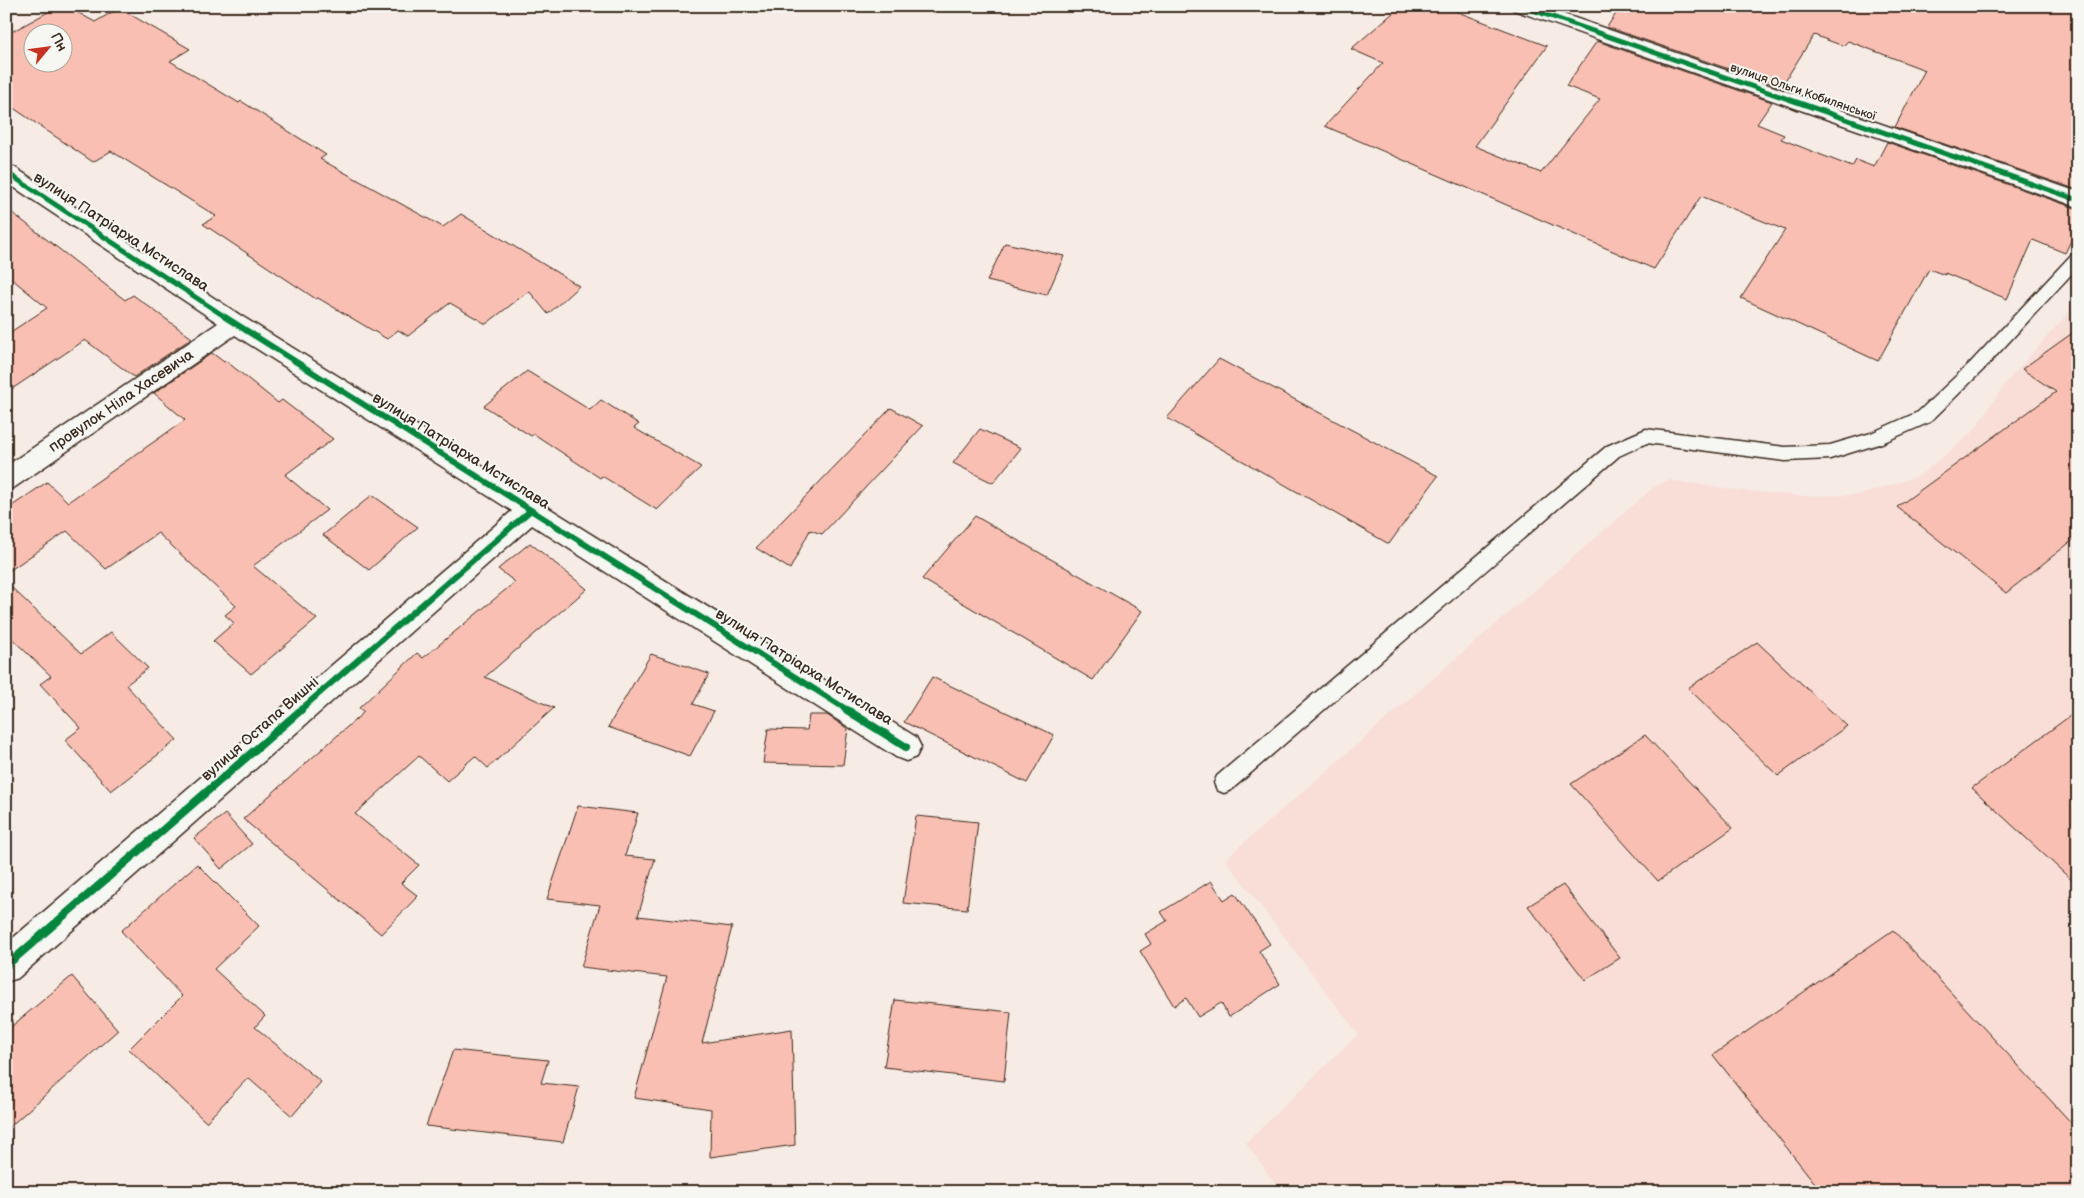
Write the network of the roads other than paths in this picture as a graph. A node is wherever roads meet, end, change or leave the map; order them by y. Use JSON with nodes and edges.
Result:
{"nodes":[{"id":1,"x":1521,"y":6,"type":"edge"},
{"id":2,"x":6,"y":172,"type":"edge"},
{"id":3,"x":2078,"y":200,"type":"edge"},
{"id":4,"x":2078,"y":257,"type":"edge"},
{"id":5,"x":235,"y":323,"type":"junction"},
{"id":6,"x":6,"y":480,"type":"edge"},
{"id":7,"x":530,"y":510,"type":"junction"},
{"id":8,"x":906,"y":747,"type":"dead end"},
{"id":9,"x":1224,"y":783,"type":"dead end"},
{"id":10,"x":6,"y":966,"type":"edge"}],
"edges":[{"from":1,"to":3,"type":"street","name":"вулиця Ольги Кобилянської"},
{"from":2,"to":5,"type":"street","name":"вулиця Патріарха Мстислава"},
{"from":4,"to":9,"type":"lane"},
{"from":5,"to":6,"type":"street","name":"провулок Ніла Хасевича"},
{"from":5,"to":7,"type":"street","name":"вулиця Патріарха Мстислава"},
{"from":7,"to":8,"type":"street","name":"вулиця Патріарха Мстислава"},
{"from":7,"to":10,"type":"street","name":"вулиця Остапа Вишні"}]}
